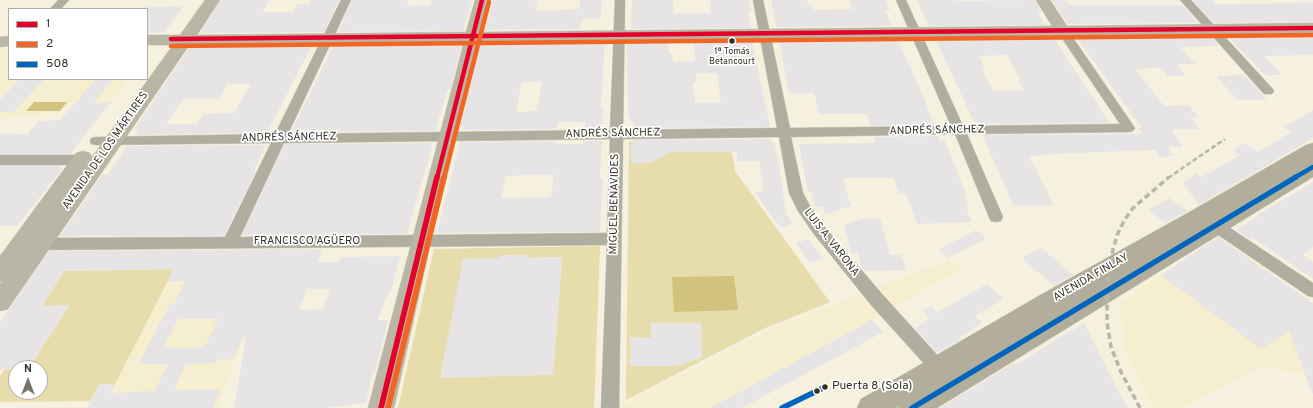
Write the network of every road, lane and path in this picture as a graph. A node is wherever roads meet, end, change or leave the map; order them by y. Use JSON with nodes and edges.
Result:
{"nodes":[{"id":1,"x":64,"y":0,"type":"edge"},
{"id":2,"x":200,"y":0,"type":"edge"},
{"id":3,"x":213,"y":0,"type":"edge"},
{"id":4,"x":346,"y":0,"type":"edge"},
{"id":5,"x":482,"y":0,"type":"edge"},
{"id":6,"x":620,"y":0,"type":"edge"},
{"id":7,"x":758,"y":0,"type":"edge"},
{"id":8,"x":901,"y":0,"type":"edge"},
{"id":9,"x":1043,"y":0,"type":"edge"},
{"id":10,"x":1185,"y":0,"type":"edge"},
{"id":11,"x":56,"y":8,"type":"edge"},
{"id":12,"x":1313,"y":28,"type":"edge"},
{"id":13,"x":1212,"y":29,"type":"junction"},
{"id":14,"x":1062,"y":31,"type":"junction"},
{"id":15,"x":916,"y":32,"type":"junction"},
{"id":16,"x":765,"y":34,"type":"junction"},
{"id":17,"x":619,"y":35,"type":"junction"},
{"id":18,"x":473,"y":37,"type":"junction"},
{"id":19,"x":328,"y":38,"type":"junction"},
{"id":20,"x":178,"y":39,"type":"junction"},
{"id":21,"x":148,"y":40,"type":"edge"},
{"id":22,"x":148,"y":70,"type":"edge"},
{"id":23,"x":140,"y":80,"type":"edge"},
{"id":24,"x":148,"y":80,"type":"edge"},
{"id":25,"x":148,"y":80,"type":"edge"},
{"id":26,"x":1268,"y":91,"type":"dead end"},
{"id":27,"x":959,"y":130,"type":"junction"},
{"id":28,"x":784,"y":132,"type":"junction"},
{"id":29,"x":617,"y":134,"type":"junction"},
{"id":30,"x":448,"y":136,"type":"junction"},
{"id":31,"x":281,"y":138,"type":"junction"},
{"id":32,"x":104,"y":140,"type":"junction"},
{"id":33,"x":1313,"y":150,"type":"edge"},
{"id":34,"x":82,"y":160,"type":"junction"},
{"id":35,"x":1,"y":161,"type":"edge"},
{"id":36,"x":1313,"y":168,"type":"edge"},
{"id":37,"x":996,"y":218,"type":"dead end"},
{"id":38,"x":1209,"y":221,"type":"junction"},
{"id":39,"x":614,"y":240,"type":"junction"},
{"id":40,"x":421,"y":241,"type":"junction"},
{"id":41,"x":230,"y":242,"type":"junction"},
{"id":42,"x":0,"y":244,"type":"edge"},
{"id":43,"x":31,"y":244,"type":"junction"},
{"id":44,"x":0,"y":273,"type":"edge"},
{"id":45,"x":1313,"y":291,"type":"edge"},
{"id":46,"x":0,"y":302,"type":"edge"},
{"id":47,"x":939,"y":376,"type":"junction"},
{"id":48,"x":381,"y":408,"type":"edge"},
{"id":49,"x":610,"y":408,"type":"edge"},
{"id":50,"x":870,"y":408,"type":"edge"},
{"id":51,"x":912,"y":408,"type":"edge"}],
"edges":[{"from":1,"to":11,"type":"street"},
{"from":2,"to":20,"type":"street","name":"AVENIDA DE LOS MÁRTIRES"},
{"from":3,"to":20,"type":"street","name":"AVENIDA DE LOS MÁRTIRES"},
{"from":4,"to":19,"type":"street"},
{"from":5,"to":18,"type":"street"},
{"from":6,"to":17,"type":"street","name":"MIGUEL BENAVIDES"},
{"from":7,"to":16,"type":"street","name":"LUIS A. VARONA"},
{"from":8,"to":15,"type":"street"},
{"from":9,"to":14,"type":"street"},
{"from":10,"to":13,"type":"street"},
{"from":12,"to":13,"type":"street"},
{"from":13,"to":14,"type":"street"},
{"from":13,"to":26,"type":"street"},
{"from":14,"to":15,"type":"street"},
{"from":14,"to":27,"type":"street","name":"ANDRÉS SÁNCHEZ"},
{"from":15,"to":16,"type":"street"},
{"from":15,"to":27,"type":"street"},
{"from":16,"to":17,"type":"street"},
{"from":16,"to":28,"type":"street","name":"LUIS A. VARONA"},
{"from":17,"to":18,"type":"street"},
{"from":17,"to":29,"type":"street","name":"MIGUEL BENAVIDES"},
{"from":18,"to":19,"type":"street"},
{"from":18,"to":30,"type":"street"},
{"from":19,"to":20,"type":"street"},
{"from":19,"to":31,"type":"street"},
{"from":20,"to":21,"type":"street"},
{"from":20,"to":22,"type":"street","name":"AVENIDA DE LOS MÁRTIRES"},
{"from":20,"to":25,"type":"street","name":"AVENIDA DE LOS MÁRTIRES"},
{"from":23,"to":32,"type":"street","name":"AVENIDA DE LOS MÁRTIRES"},
{"from":24,"to":32,"type":"street","name":"AVENIDA DE LOS MÁRTIRES"},
{"from":27,"to":28,"type":"street","name":"ANDRÉS SÁNCHEZ"},
{"from":27,"to":37,"type":"street"},
{"from":28,"to":29,"type":"street","name":"ANDRÉS SÁNCHEZ"},
{"from":28,"to":47,"type":"street","name":"LUIS A. VARONA"},
{"from":29,"to":30,"type":"street","name":"ANDRÉS SÁNCHEZ"},
{"from":29,"to":39,"type":"street","name":"MIGUEL BENAVIDES"},
{"from":30,"to":31,"type":"street","name":"ANDRÉS SÁNCHEZ"},
{"from":30,"to":40,"type":"street"},
{"from":31,"to":32,"type":"street","name":"ANDRÉS SÁNCHEZ"},
{"from":31,"to":41,"type":"street"},
{"from":32,"to":34,"type":"street","name":"AVENIDA DE LOS MÁRTIRES"},
{"from":32,"to":43,"type":"street","name":"AVENIDA DE LOS MÁRTIRES"},
{"from":33,"to":38,"type":"main road","name":"AVENIDA FINLAY"},
{"from":34,"to":35,"type":"street"},
{"from":34,"to":43,"type":"street","name":"AVENIDA DE LOS MÁRTIRES"},
{"from":36,"to":38,"type":"main road","name":"AVENIDA FINLAY"},
{"from":38,"to":45,"type":"street"},
{"from":38,"to":47,"type":"main road","name":"AVENIDA FINLAY"},
{"from":39,"to":40,"type":"street","name":"FRANCISCO AGÜERO"},
{"from":39,"to":49,"type":"street","name":"MIGUEL BENAVIDES"},
{"from":40,"to":41,"type":"street","name":"FRANCISCO AGÜERO"},
{"from":40,"to":48,"type":"street"},
{"from":41,"to":43,"type":"street","name":"FRANCISCO AGÜERO"},
{"from":42,"to":43,"type":"street","name":"FRANCISCO AGÜERO"},
{"from":43,"to":44,"type":"street","name":"AVENIDA DE LOS MÁRTIRES"},
{"from":43,"to":46,"type":"street","name":"AVENIDA DE LOS MÁRTIRES"},
{"from":47,"to":50,"type":"main road","name":"AVENIDA FINLAY"},
{"from":47,"to":51,"type":"main road","name":"AVENIDA FINLAY"}]}
